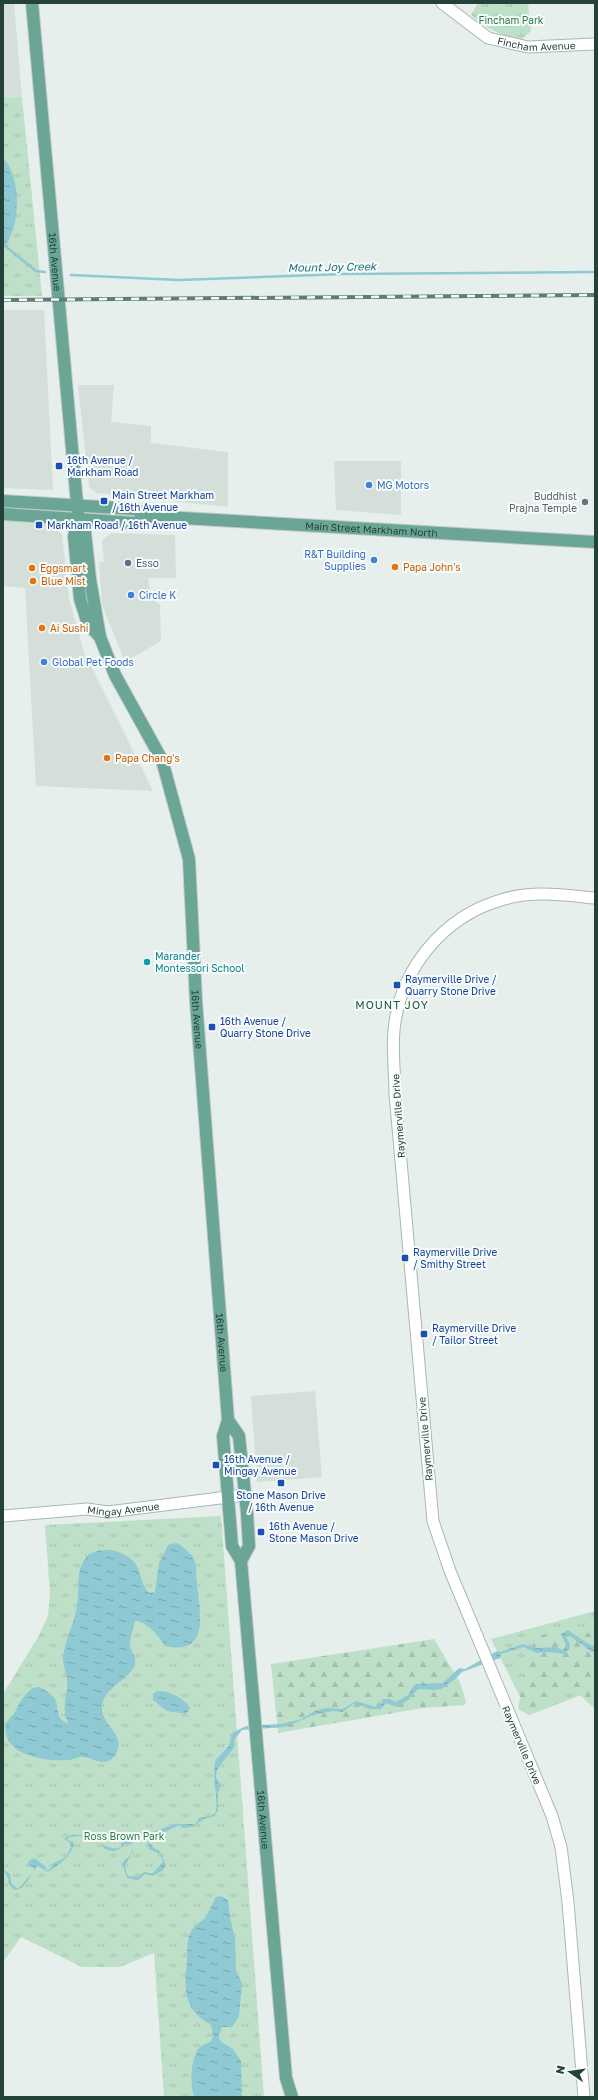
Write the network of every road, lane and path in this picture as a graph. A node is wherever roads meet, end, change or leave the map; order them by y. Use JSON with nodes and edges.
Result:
{"nodes":[{"id":1,"x":32,"y":3,"type":"edge"},
{"id":2,"x":442,"y":3,"type":"edge"},
{"id":3,"x":595,"y":44,"type":"edge"},
{"id":4,"x":3,"y":501,"type":"edge"},
{"id":5,"x":77,"y":506,"type":"junction"},
{"id":6,"x":3,"y":514,"type":"edge"},
{"id":7,"x":147,"y":516,"type":"junction"},
{"id":8,"x":79,"y":520,"type":"junction"},
{"id":9,"x":595,"y":542,"type":"edge"},
{"id":10,"x":595,"y":898,"type":"edge"},
{"id":11,"x":228,"y":1420,"type":"junction"},
{"id":12,"x":244,"y":1495,"type":"junction"},
{"id":13,"x":228,"y":1497,"type":"junction"},
{"id":14,"x":3,"y":1516,"type":"edge"},
{"id":15,"x":241,"y":1561,"type":"junction"},
{"id":16,"x":286,"y":2078,"type":"junction"},
{"id":17,"x":283,"y":2097,"type":"edge"},
{"id":18,"x":292,"y":2097,"type":"edge"},
{"id":19,"x":584,"y":2097,"type":"edge"}],
"edges":[{"from":1,"to":5,"type":"main road","name":"16th Avenue"},
{"from":2,"to":3,"type":"street","name":"Fincham Avenue"},
{"from":4,"to":5,"type":"main road","name":"Main Street Markham North"},
{"from":5,"to":7,"type":"main road","name":"Main Street Markham North"},
{"from":5,"to":8,"type":"main road","name":"16th Avenue"},
{"from":6,"to":8,"type":"main road","name":"Main Street Markham North"},
{"from":7,"to":8,"type":"main road","name":"Main Street Markham North"},
{"from":7,"to":9,"type":"main road","name":"Main Street Markham North"},
{"from":8,"to":11,"type":"main road","name":"16th Avenue"},
{"from":10,"to":19,"type":"street","name":"Raymerville Drive"},
{"from":11,"to":12,"type":"main road","name":"16th Avenue"},
{"from":11,"to":13,"type":"main road","name":"16th Avenue"},
{"from":12,"to":13,"type":"street","name":"Mingay Avenue"},
{"from":12,"to":15,"type":"main road","name":"16th Avenue"},
{"from":13,"to":14,"type":"street","name":"Mingay Avenue"},
{"from":13,"to":15,"type":"main road","name":"16th Avenue"},
{"from":15,"to":16,"type":"main road","name":"16th Avenue"},
{"from":16,"to":17,"type":"main road","name":"16th Avenue"},
{"from":16,"to":18,"type":"main road","name":"16th Avenue"}]}
